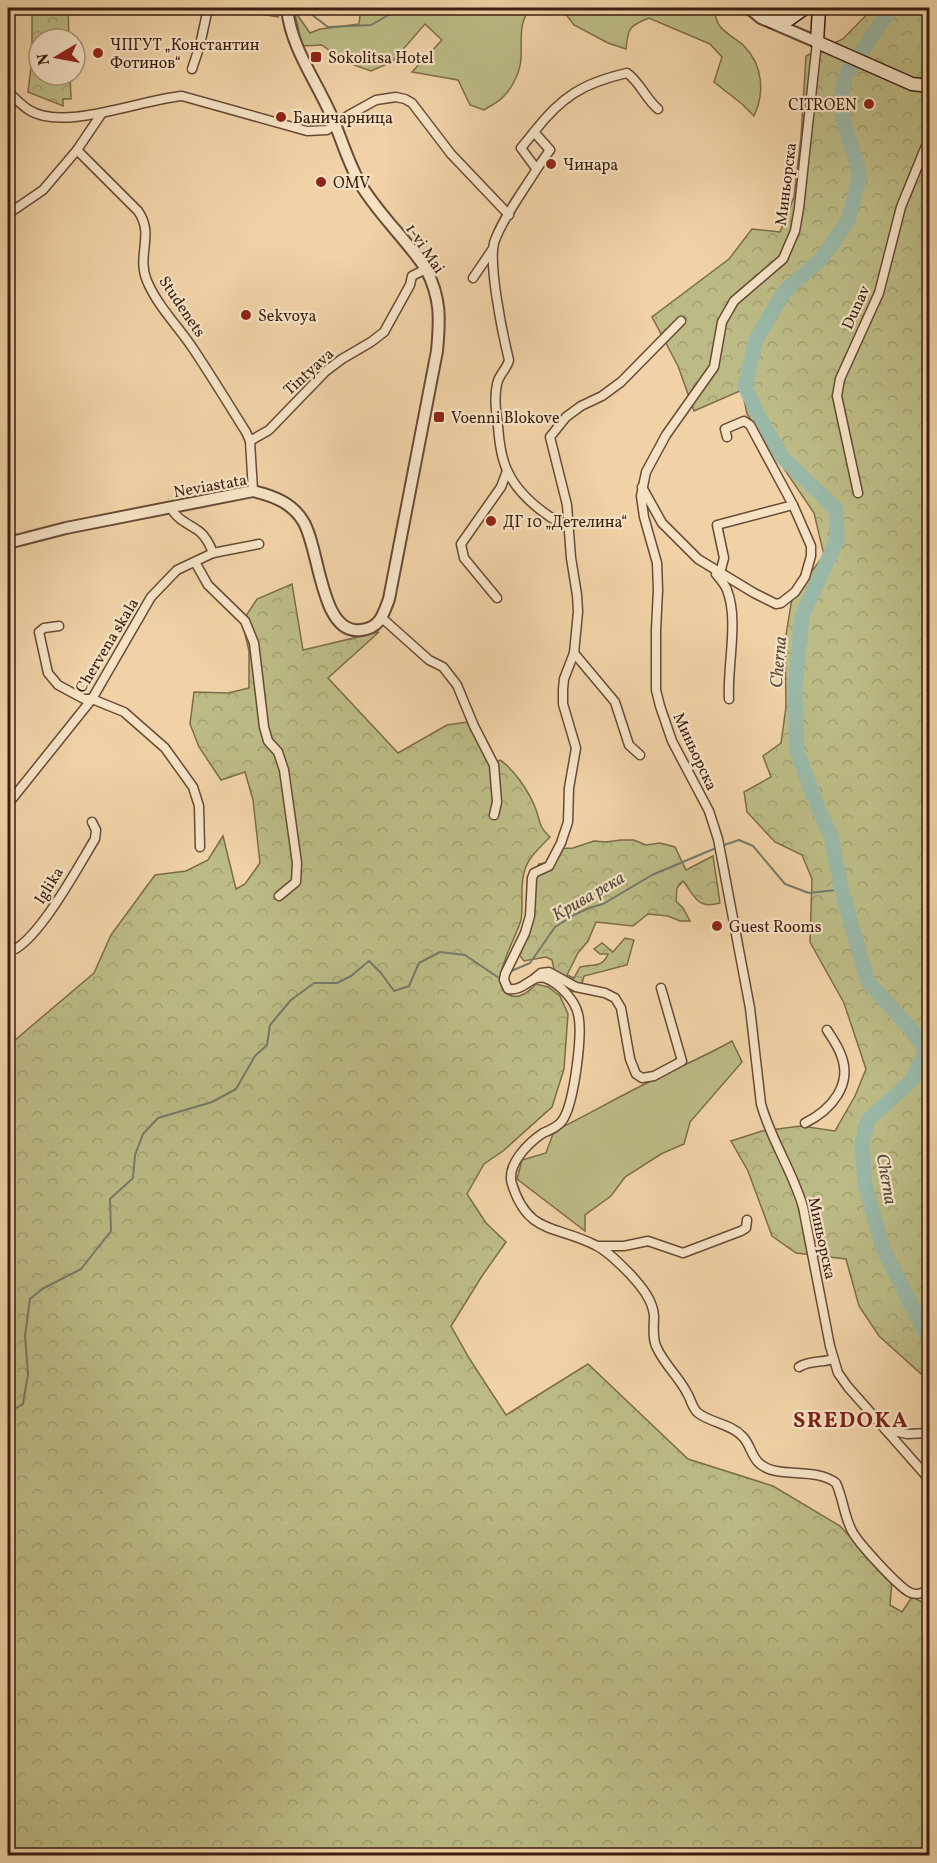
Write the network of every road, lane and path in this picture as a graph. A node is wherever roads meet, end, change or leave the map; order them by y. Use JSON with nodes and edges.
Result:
{"nodes":[{"id":1,"x":207,"y":8,"type":"edge"},
{"id":2,"x":222,"y":8,"type":"edge"},
{"id":3,"x":227,"y":8,"type":"edge"},
{"id":4,"x":287,"y":8,"type":"edge"},
{"id":5,"x":749,"y":8,"type":"edge"},
{"id":6,"x":805,"y":8,"type":"edge"},
{"id":7,"x":819,"y":8,"type":"edge"},
{"id":8,"x":771,"y":21,"type":"junction"},
{"id":9,"x":817,"y":42,"type":"junction"},
{"id":10,"x":192,"y":69,"type":"dead end"},
{"id":11,"x":930,"y":86,"type":"edge"},
{"id":12,"x":8,"y":92,"type":"edge"},
{"id":13,"x":658,"y":109,"type":"dead end"},
{"id":14,"x":102,"y":113,"type":"junction"},
{"id":15,"x":335,"y":123,"type":"junction"},
{"id":16,"x":534,"y":132,"type":"junction"},
{"id":17,"x":930,"y":136,"type":"edge"},
{"id":18,"x":77,"y":150,"type":"junction"},
{"id":19,"x":538,"y":167,"type":"junction"},
{"id":20,"x":8,"y":214,"type":"edge"},
{"id":21,"x":509,"y":215,"type":"junction"},
{"id":22,"x":492,"y":250,"type":"junction"},
{"id":23,"x":426,"y":269,"type":"junction"},
{"id":24,"x":473,"y":278,"type":"dead end"},
{"id":25,"x":681,"y":321,"type":"dead end"},
{"id":26,"x":727,"y":437,"type":"dead end"},
{"id":27,"x":250,"y":441,"type":"junction"},
{"id":28,"x":507,"y":471,"type":"junction"},
{"id":29,"x":642,"y":487,"type":"junction"},
{"id":30,"x":254,"y":491,"type":"junction"},
{"id":31,"x":858,"y":493,"type":"dead end"},
{"id":32,"x":793,"y":505,"type":"junction"},
{"id":33,"x":171,"y":507,"type":"junction"},
{"id":34,"x":568,"y":528,"type":"junction"},
{"id":35,"x":8,"y":543,"type":"edge"},
{"id":36,"x":259,"y":544,"type":"dead end"},
{"id":37,"x":213,"y":553,"type":"junction"},
{"id":38,"x":195,"y":562,"type":"junction"},
{"id":39,"x":710,"y":567,"type":"junction"},
{"id":40,"x":720,"y":573,"type":"junction"},
{"id":41,"x":497,"y":598,"type":"dead end"},
{"id":42,"x":382,"y":618,"type":"junction"},
{"id":43,"x":58,"y":626,"type":"dead end"},
{"id":44,"x":574,"y":652,"type":"junction"},
{"id":45,"x":92,"y":699,"type":"junction"},
{"id":46,"x":729,"y":699,"type":"dead end"},
{"id":47,"x":640,"y":754,"type":"dead end"},
{"id":48,"x":8,"y":804,"type":"edge"},
{"id":49,"x":494,"y":816,"type":"dead end"},
{"id":50,"x":92,"y":822,"type":"dead end"},
{"id":51,"x":200,"y":847,"type":"dead end"},
{"id":52,"x":279,"y":896,"type":"dead end"},
{"id":53,"x":8,"y":952,"type":"edge"},
{"id":54,"x":535,"y":979,"type":"junction"},
{"id":55,"x":661,"y":988,"type":"dead end"},
{"id":56,"x":827,"y":1030,"type":"dead end"},
{"id":57,"x":805,"y":1123,"type":"dead end"},
{"id":58,"x":747,"y":1220,"type":"dead end"},
{"id":59,"x":598,"y":1246,"type":"junction"},
{"id":60,"x":833,"y":1359,"type":"junction"},
{"id":61,"x":800,"y":1367,"type":"dead end"},
{"id":62,"x":884,"y":1429,"type":"junction"},
{"id":63,"x":930,"y":1433,"type":"edge"},
{"id":64,"x":930,"y":1480,"type":"edge"},
{"id":65,"x":930,"y":1588,"type":"edge"}],
"edges":[{"from":1,"to":10,"type":"street"},
{"from":2,"to":3,"type":"street"},
{"from":4,"to":15,"type":"street","name":"1-vi Mai"},
{"from":5,"to":8,"type":"street"},
{"from":6,"to":8,"type":"main road"},
{"from":7,"to":9,"type":"main road"},
{"from":8,"to":9,"type":"street"},
{"from":9,"to":11,"type":"main road"},
{"from":9,"to":29,"type":"street","name":"Миньорска"},
{"from":12,"to":14,"type":"street"},
{"from":13,"to":16,"type":"street"},
{"from":14,"to":15,"type":"street"},
{"from":14,"to":18,"type":"street"},
{"from":15,"to":21,"type":"street"},
{"from":15,"to":23,"type":"street","name":"1-vi Mai"},
{"from":16,"to":19,"type":"street"},
{"from":16,"to":19,"type":"street"},
{"from":17,"to":31,"type":"street","name":"Dunav"},
{"from":18,"to":20,"type":"street"},
{"from":18,"to":27,"type":"street","name":"Studenets"},
{"from":19,"to":21,"type":"street"},
{"from":21,"to":22,"type":"street"},
{"from":22,"to":24,"type":"street"},
{"from":22,"to":28,"type":"street"},
{"from":23,"to":27,"type":"street","name":"Tintyava"},
{"from":23,"to":42,"type":"street","name":"1-vi Mai"},
{"from":25,"to":34,"type":"street"},
{"from":26,"to":32,"type":"street"},
{"from":27,"to":30,"type":"street","name":"Studenets"},
{"from":28,"to":34,"type":"street"},
{"from":28,"to":41,"type":"street"},
{"from":29,"to":39,"type":"street"},
{"from":29,"to":60,"type":"street","name":"Миньорска"},
{"from":30,"to":33,"type":"street","name":"Neviastata"},
{"from":30,"to":42,"type":"street","name":"Neviastata"},
{"from":32,"to":40,"type":"street"},
{"from":32,"to":40,"type":"street"},
{"from":33,"to":35,"type":"street","name":"Neviastata"},
{"from":33,"to":37,"type":"street"},
{"from":34,"to":44,"type":"street"},
{"from":36,"to":37,"type":"street","name":"Chervena skala"},
{"from":37,"to":38,"type":"street","name":"Chervena skala"},
{"from":38,"to":45,"type":"street","name":"Chervena skala"},
{"from":38,"to":52,"type":"street"},
{"from":39,"to":40,"type":"street"},
{"from":39,"to":46,"type":"street"},
{"from":42,"to":49,"type":"street"},
{"from":43,"to":45,"type":"street"},
{"from":44,"to":47,"type":"street"},
{"from":44,"to":54,"type":"street"},
{"from":45,"to":48,"type":"street","name":"Chervena skala"},
{"from":45,"to":51,"type":"street"},
{"from":50,"to":53,"type":"street","name":"Iglika"},
{"from":54,"to":55,"type":"street"},
{"from":54,"to":59,"type":"street"},
{"from":56,"to":57,"type":"street"},
{"from":58,"to":59,"type":"street"},
{"from":59,"to":65,"type":"street"},
{"from":60,"to":61,"type":"street"},
{"from":60,"to":62,"type":"street","name":"Миньорска"},
{"from":62,"to":63,"type":"street"},
{"from":62,"to":64,"type":"street","name":"Миньорска"}]}
